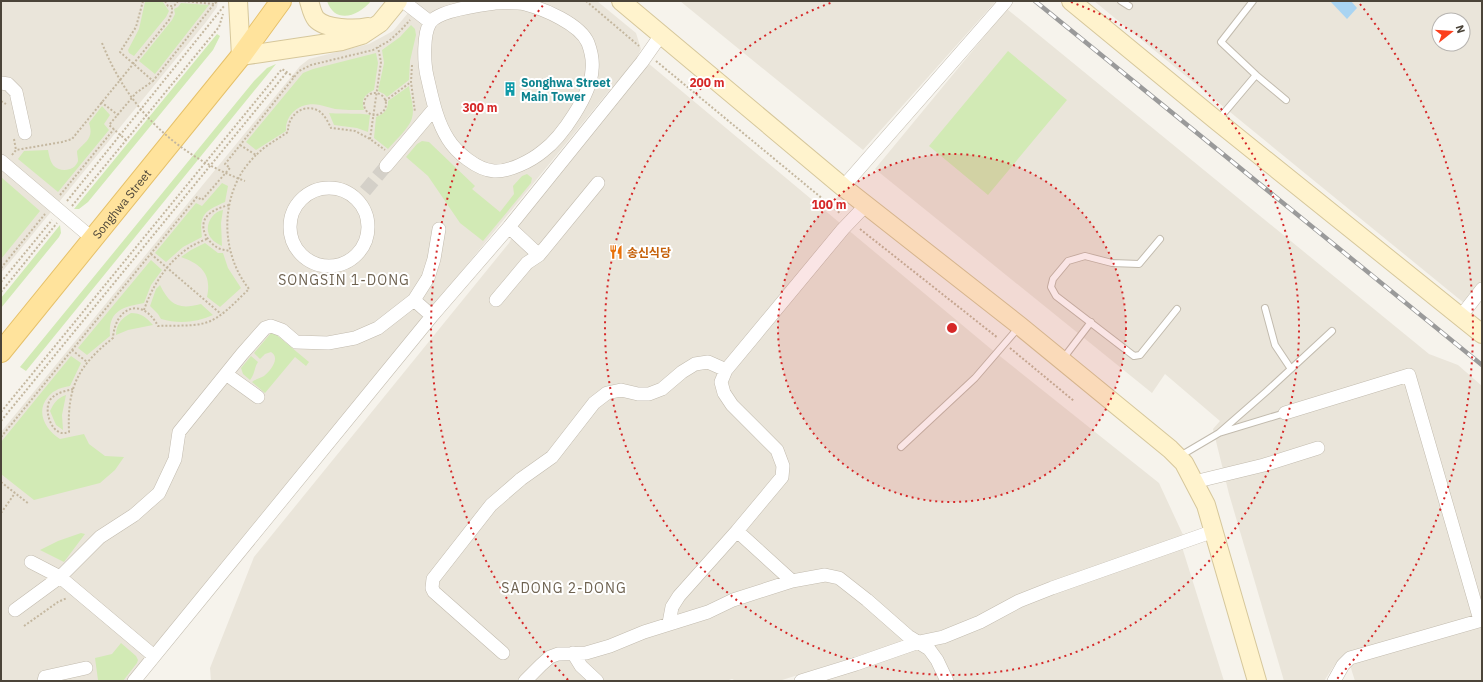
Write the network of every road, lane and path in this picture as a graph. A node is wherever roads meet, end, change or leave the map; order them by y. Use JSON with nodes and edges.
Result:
{"nodes":[{"id":1,"x":143,"y":1,"type":"edge"},
{"id":2,"x":165,"y":1,"type":"edge"},
{"id":3,"x":178,"y":1,"type":"edge"},
{"id":4,"x":184,"y":1,"type":"edge"},
{"id":5,"x":218,"y":1,"type":"edge"},
{"id":6,"x":281,"y":1,"type":"edge"},
{"id":7,"x":292,"y":1,"type":"edge"},
{"id":8,"x":309,"y":1,"type":"edge"},
{"id":9,"x":398,"y":1,"type":"edge"},
{"id":10,"x":403,"y":1,"type":"edge"},
{"id":11,"x":586,"y":1,"type":"edge"},
{"id":12,"x":621,"y":1,"type":"edge"},
{"id":13,"x":1006,"y":1,"type":"edge"},
{"id":14,"x":1071,"y":1,"type":"edge"},
{"id":15,"x":1121,"y":1,"type":"edge"},
{"id":16,"x":1253,"y":1,"type":"edge"},
{"id":17,"x":232,"y":2,"type":"edge"},
{"id":18,"x":214,"y":4,"type":"junction"},
{"id":19,"x":172,"y":6,"type":"junction"},
{"id":20,"x":1129,"y":6,"type":"dead end"},
{"id":21,"x":414,"y":18,"type":"junction"},
{"id":22,"x":430,"y":22,"type":"junction"},
{"id":23,"x":380,"y":24,"type":"junction"},
{"id":24,"x":661,"y":35,"type":"junction"},
{"id":25,"x":102,"y":43,"type":"dead end"},
{"id":26,"x":378,"y":47,"type":"junction"},
{"id":27,"x":648,"y":54,"type":"junction"},
{"id":28,"x":242,"y":56,"type":"junction"},
{"id":29,"x":132,"y":63,"type":"junction"},
{"id":30,"x":412,"y":64,"type":"dead end"},
{"id":31,"x":287,"y":72,"type":"junction"},
{"id":32,"x":1256,"y":75,"type":"junction"},
{"id":33,"x":294,"y":77,"type":"junction"},
{"id":34,"x":153,"y":81,"type":"junction"},
{"id":35,"x":411,"y":82,"type":"junction"},
{"id":36,"x":1,"y":83,"type":"edge"},
{"id":37,"x":376,"y":93,"type":"junction"},
{"id":38,"x":1286,"y":100,"type":"dead end"},
{"id":39,"x":385,"y":101,"type":"junction"},
{"id":40,"x":102,"y":102,"type":"junction"},
{"id":41,"x":434,"y":109,"type":"junction"},
{"id":42,"x":415,"y":113,"type":"dead end"},
{"id":43,"x":373,"y":114,"type":"junction"},
{"id":44,"x":118,"y":115,"type":"junction"},
{"id":45,"x":1217,"y":121,"type":"junction"},
{"id":46,"x":562,"y":130,"type":"junction"},
{"id":47,"x":25,"y":133,"type":"dead end"},
{"id":48,"x":120,"y":135,"type":"junction"},
{"id":49,"x":370,"y":139,"type":"junction"},
{"id":50,"x":126,"y":140,"type":"junction"},
{"id":51,"x":240,"y":144,"type":"junction"},
{"id":52,"x":576,"y":144,"type":"junction"},
{"id":53,"x":388,"y":152,"type":"dead end"},
{"id":54,"x":256,"y":155,"type":"junction"},
{"id":55,"x":6,"y":159,"type":"edge"},
{"id":56,"x":386,"y":166,"type":"tunnel mouth"},
{"id":57,"x":245,"y":181,"type":"dead end"},
{"id":58,"x":598,"y":184,"type":"dead end"},
{"id":59,"x":843,"y":187,"type":"junction"},
{"id":60,"x":361,"y":195,"type":"joint"},
{"id":61,"x":229,"y":205,"type":"junction"},
{"id":62,"x":866,"y":205,"type":"junction"},
{"id":63,"x":61,"y":213,"type":"junction"},
{"id":64,"x":850,"y":221,"type":"junction"},
{"id":65,"x":509,"y":227,"type":"junction"},
{"id":66,"x":439,"y":229,"type":"dead end"},
{"id":67,"x":93,"y":239,"type":"junction"},
{"id":68,"x":207,"y":239,"type":"junction"},
{"id":69,"x":1160,"y":239,"type":"dead end"},
{"id":70,"x":230,"y":251,"type":"junction"},
{"id":71,"x":151,"y":254,"type":"junction"},
{"id":72,"x":539,"y":255,"type":"junction"},
{"id":73,"x":168,"y":268,"type":"junction"},
{"id":74,"x":1,"y":282,"type":"edge"},
{"id":75,"x":1482,"y":289,"type":"edge"},
{"id":76,"x":1,"y":292,"type":"edge"},
{"id":77,"x":414,"y":300,"type":"junction"},
{"id":78,"x":496,"y":300,"type":"dead end"},
{"id":79,"x":1265,"y":308,"type":"dead end"},
{"id":80,"x":1177,"y":309,"type":"dead end"},
{"id":81,"x":144,"y":310,"type":"junction"},
{"id":82,"x":222,"y":314,"type":"junction"},
{"id":83,"x":432,"y":316,"type":"junction"},
{"id":84,"x":1461,"y":316,"type":"junction"},
{"id":85,"x":1091,"y":322,"type":"junction"},
{"id":86,"x":1020,"y":326,"type":"junction"},
{"id":87,"x":1332,"y":331,"type":"dead end"},
{"id":88,"x":1482,"y":334,"type":"edge"},
{"id":89,"x":1005,"y":344,"type":"junction"},
{"id":90,"x":72,"y":350,"type":"junction"},
{"id":91,"x":1,"y":352,"type":"edge"},
{"id":92,"x":1061,"y":361,"type":"junction"},
{"id":93,"x":87,"y":362,"type":"junction"},
{"id":94,"x":1291,"y":369,"type":"junction"},
{"id":95,"x":726,"y":370,"type":"junction"},
{"id":96,"x":226,"y":374,"type":"junction"},
{"id":97,"x":73,"y":389,"type":"junction"},
{"id":98,"x":258,"y":397,"type":"dead end"},
{"id":99,"x":1074,"y":401,"type":"dead end"},
{"id":100,"x":1,"y":412,"type":"edge"},
{"id":101,"x":1285,"y":413,"type":"joint"},
{"id":102,"x":1,"y":421,"type":"edge"},
{"id":103,"x":1219,"y":433,"type":"junction"},
{"id":104,"x":1,"y":437,"type":"edge"},
{"id":105,"x":902,"y":447,"type":"dead end"},
{"id":106,"x":1318,"y":448,"type":"dead end"},
{"id":107,"x":1178,"y":457,"type":"junction"},
{"id":108,"x":1,"y":482,"type":"edge"},
{"id":109,"x":1194,"y":482,"type":"junction"},
{"id":110,"x":15,"y":493,"type":"junction"},
{"id":111,"x":30,"y":504,"type":"dead end"},
{"id":112,"x":1,"y":513,"type":"edge"},
{"id":113,"x":737,"y":531,"type":"junction"},
{"id":114,"x":1214,"y":531,"type":"junction"},
{"id":115,"x":31,"y":562,"type":"dead end"},
{"id":116,"x":60,"y":577,"type":"junction"},
{"id":117,"x":792,"y":581,"type":"junction"},
{"id":118,"x":72,"y":599,"type":"dead end"},
{"id":119,"x":15,"y":610,"type":"dead end"},
{"id":120,"x":1481,"y":620,"type":"edge"},
{"id":121,"x":669,"y":623,"type":"junction"},
{"id":122,"x":24,"y":626,"type":"dead end"},
{"id":123,"x":919,"y":642,"type":"junction"},
{"id":124,"x":504,"y":653,"type":"dead end"},
{"id":125,"x":573,"y":653,"type":"junction"},
{"id":126,"x":154,"y":656,"type":"junction"},
{"id":127,"x":86,"y":668,"type":"dead end"},
{"id":128,"x":44,"y":681,"type":"edge"},
{"id":129,"x":134,"y":681,"type":"edge"},
{"id":130,"x":525,"y":681,"type":"edge"},
{"id":131,"x":597,"y":681,"type":"edge"},
{"id":132,"x":801,"y":681,"type":"edge"},
{"id":133,"x":947,"y":681,"type":"edge"},
{"id":134,"x":1257,"y":681,"type":"edge"},
{"id":135,"x":1334,"y":681,"type":"edge"}],
"edges":[{"from":1,"to":29,"type":"path"},
{"from":2,"to":19,"type":"path"},
{"from":3,"to":19,"type":"path"},
{"from":4,"to":18,"type":"path"},
{"from":5,"to":18,"type":"path"},
{"from":6,"to":28,"type":"main road","name":"Songhwa Street"},
{"from":7,"to":28,"type":"main road","name":"Songhwa Street"},
{"from":8,"to":23,"type":"street"},
{"from":9,"to":23,"type":"street"},
{"from":10,"to":21,"type":"street"},
{"from":11,"to":27,"type":"path"},
{"from":12,"to":24,"type":"street"},
{"from":13,"to":59,"type":"street"},
{"from":14,"to":45,"type":"street"},
{"from":15,"to":20,"type":"lane"},
{"from":16,"to":32,"type":"lane"},
{"from":17,"to":28,"type":"street"},
{"from":17,"to":48,"type":"path"},
{"from":17,"to":50,"type":"path"},
{"from":18,"to":34,"type":"path"},
{"from":19,"to":29,"type":"path"},
{"from":21,"to":22,"type":"street"},
{"from":21,"to":26,"type":"path"},
{"from":22,"to":41,"type":"street"},
{"from":22,"to":46,"type":"street"},
{"from":23,"to":28,"type":"street"},
{"from":24,"to":27,"type":"street"},
{"from":24,"to":59,"type":"street"},
{"from":25,"to":57,"type":"path","bridge":true},
{"from":26,"to":33,"type":"path"},
{"from":26,"to":37,"type":"path"},
{"from":27,"to":52,"type":"street"},
{"from":27,"to":64,"type":"path"},
{"from":28,"to":67,"type":"main road","name":"Songhwa Street"},
{"from":29,"to":34,"type":"path"},
{"from":29,"to":40,"type":"path"},
{"from":30,"to":35,"type":"path"},
{"from":31,"to":33,"type":"path"},
{"from":31,"to":100,"type":"path"},
{"from":31,"to":102,"type":"path"},
{"from":32,"to":38,"type":"lane"},
{"from":32,"to":45,"type":"lane"},
{"from":33,"to":51,"type":"path"},
{"from":34,"to":44,"type":"path"},
{"from":35,"to":39,"type":"path"},
{"from":35,"to":42,"type":"path"},
{"from":36,"to":47,"type":"street"},
{"from":37,"to":39,"type":"path"},
{"from":37,"to":43,"type":"path"},
{"from":37,"to":43,"type":"path"},
{"from":39,"to":43,"type":"path"},
{"from":40,"to":44,"type":"path"},
{"from":40,"to":55,"type":"path"},
{"from":41,"to":46,"type":"street"},
{"from":41,"to":56,"type":"street"},
{"from":43,"to":49,"type":"path"},
{"from":44,"to":48,"type":"path"},
{"from":45,"to":84,"type":"street"},
{"from":46,"to":52,"type":"street"},
{"from":48,"to":50,"type":"path"},
{"from":48,"to":63,"type":"path"},
{"from":49,"to":53,"type":"path"},
{"from":49,"to":54,"type":"path"},
{"from":50,"to":63,"type":"path"},
{"from":51,"to":54,"type":"path"},
{"from":51,"to":71,"type":"path"},
{"from":52,"to":65,"type":"street"},
{"from":54,"to":61,"type":"path"},
{"from":55,"to":63,"type":"street"},
{"from":58,"to":72,"type":"street"},
{"from":59,"to":62,"type":"street"},
{"from":60,"to":60,"type":"street"},
{"from":61,"to":68,"type":"path"},
{"from":61,"to":70,"type":"path"},
{"from":62,"to":64,"type":"street"},
{"from":62,"to":86,"type":"street"},
{"from":63,"to":67,"type":"street"},
{"from":63,"to":74,"type":"path"},
{"from":63,"to":76,"type":"path"},
{"from":64,"to":89,"type":"path"},
{"from":64,"to":95,"type":"street"},
{"from":65,"to":72,"type":"street"},
{"from":65,"to":83,"type":"street"},
{"from":66,"to":77,"type":"street"},
{"from":67,"to":91,"type":"main road","name":"Songhwa Street"},
{"from":68,"to":70,"type":"path"},
{"from":68,"to":73,"type":"path"},
{"from":69,"to":85,"type":"lane"},
{"from":70,"to":82,"type":"path"},
{"from":71,"to":73,"type":"path"},
{"from":71,"to":90,"type":"path"},
{"from":72,"to":78,"type":"street"},
{"from":73,"to":81,"type":"path"},
{"from":73,"to":82,"type":"path"},
{"from":75,"to":84,"type":"street"},
{"from":77,"to":83,"type":"street"},
{"from":77,"to":96,"type":"street"},
{"from":79,"to":94,"type":"lane"},
{"from":80,"to":85,"type":"lane"},
{"from":81,"to":82,"type":"path"},
{"from":81,"to":93,"type":"path"},
{"from":83,"to":126,"type":"street"},
{"from":84,"to":88,"type":"street"},
{"from":85,"to":92,"type":"lane"},
{"from":86,"to":89,"type":"lane"},
{"from":86,"to":92,"type":"street"},
{"from":87,"to":94,"type":"lane"},
{"from":89,"to":99,"type":"path"},
{"from":89,"to":105,"type":"lane"},
{"from":90,"to":93,"type":"path"},
{"from":90,"to":104,"type":"path"},
{"from":92,"to":107,"type":"street"},
{"from":93,"to":97,"type":"path"},
{"from":94,"to":103,"type":"lane"},
{"from":95,"to":113,"type":"street"},
{"from":95,"to":124,"type":"street"},
{"from":96,"to":98,"type":"street"},
{"from":96,"to":116,"type":"street"},
{"from":97,"to":97,"type":"path"},
{"from":101,"to":103,"type":"lane"},
{"from":101,"to":120,"type":"street"},
{"from":103,"to":107,"type":"lane"},
{"from":106,"to":109,"type":"street"},
{"from":107,"to":109,"type":"street"},
{"from":108,"to":110,"type":"path"},
{"from":109,"to":114,"type":"street"},
{"from":110,"to":111,"type":"path"},
{"from":110,"to":112,"type":"path"},
{"from":113,"to":117,"type":"street"},
{"from":113,"to":121,"type":"street"},
{"from":114,"to":123,"type":"street"},
{"from":114,"to":134,"type":"street"},
{"from":115,"to":116,"type":"street"},
{"from":116,"to":119,"type":"street"},
{"from":116,"to":126,"type":"street"},
{"from":117,"to":121,"type":"street"},
{"from":117,"to":123,"type":"street"},
{"from":118,"to":122,"type":"path"},
{"from":120,"to":135,"type":"street"},
{"from":121,"to":125,"type":"street"},
{"from":123,"to":132,"type":"street"},
{"from":123,"to":133,"type":"street"},
{"from":125,"to":130,"type":"street"},
{"from":125,"to":131,"type":"street"},
{"from":126,"to":129,"type":"street"},
{"from":127,"to":128,"type":"street"}]}
